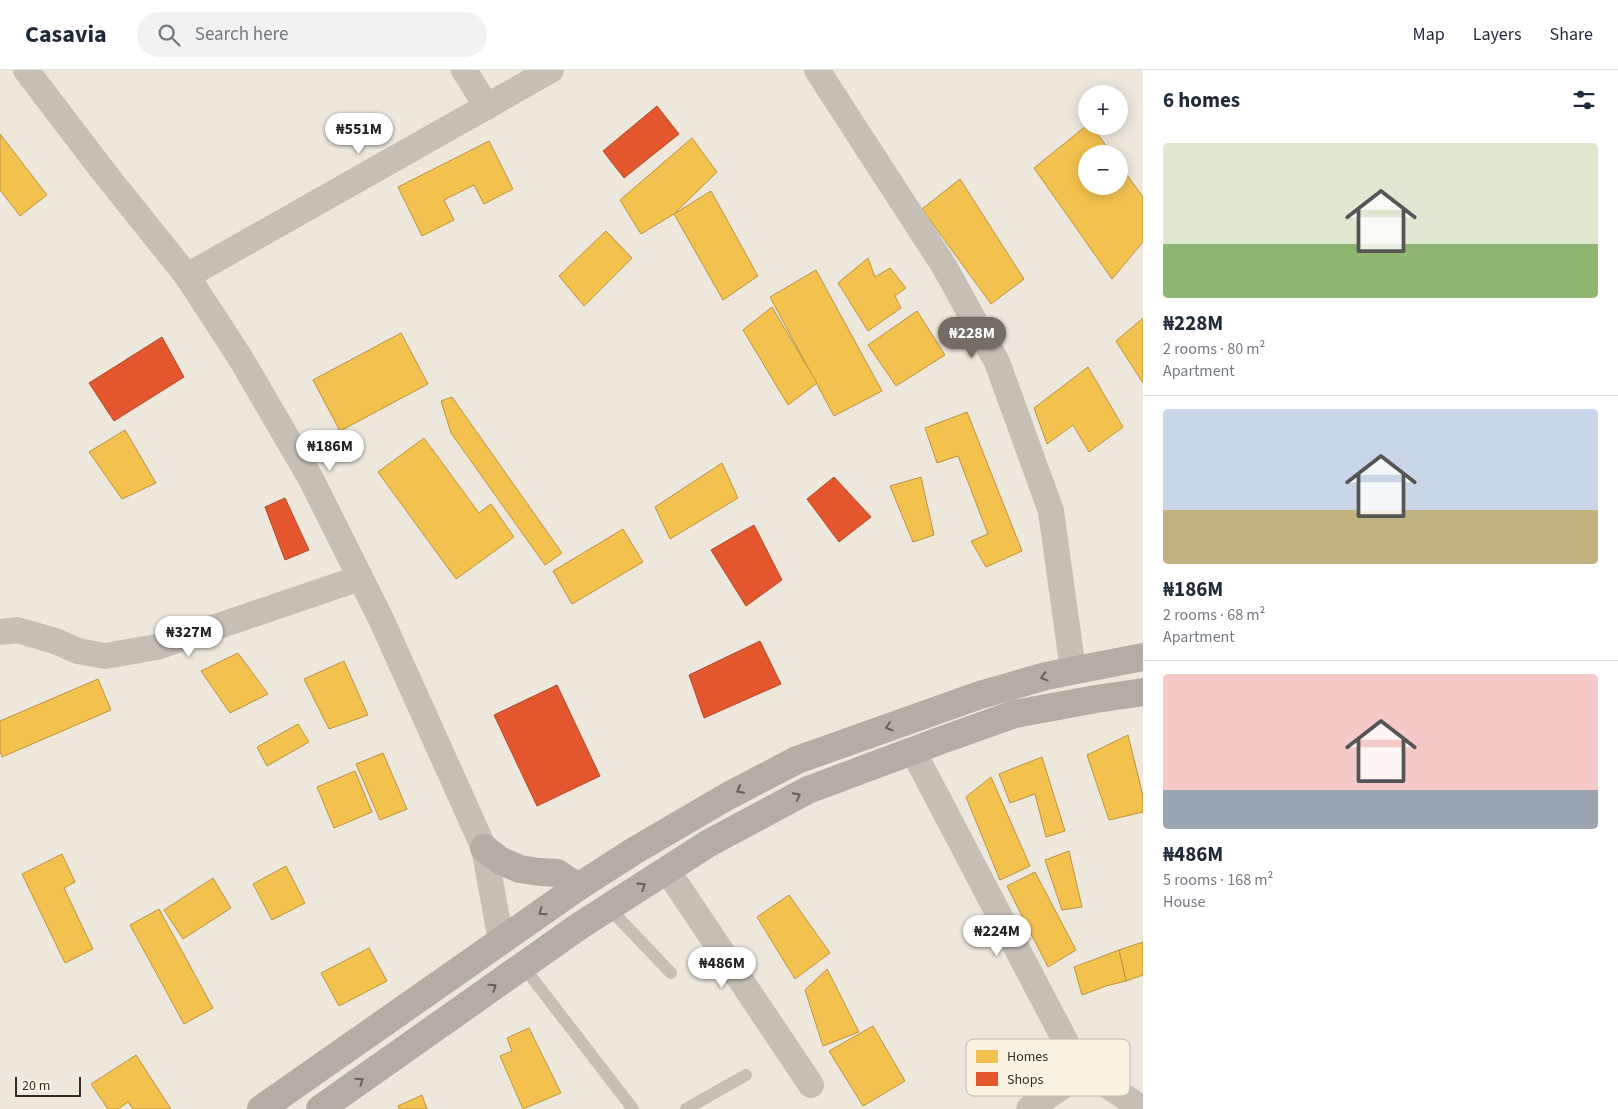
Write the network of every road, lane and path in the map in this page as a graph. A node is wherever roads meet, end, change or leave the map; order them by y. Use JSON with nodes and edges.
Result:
{"nodes":[{"id":1,"x":26,"y":70,"type":"edge"},
{"id":2,"x":464,"y":70,"type":"edge"},
{"id":3,"x":551,"y":70,"type":"edge"},
{"id":4,"x":817,"y":70,"type":"edge"},
{"id":5,"x":487,"y":107,"type":"junction"},
{"id":6,"x":187,"y":276,"type":"junction"},
{"id":7,"x":360,"y":578,"type":"junction"},
{"id":8,"x":0,"y":632,"type":"edge"},
{"id":9,"x":1143,"y":657,"type":"edge"},
{"id":10,"x":1074,"y":670,"type":"junction"},
{"id":11,"x":1143,"y":692,"type":"edge"},
{"id":12,"x":913,"y":751,"type":"junction"},
{"id":13,"x":484,"y":848,"type":"junction"},
{"id":14,"x":667,"y":870,"type":"junction"},
{"id":15,"x":578,"y":887,"type":"junction"},
{"id":16,"x":608,"y":907,"type":"junction"},
{"id":17,"x":501,"y":941,"type":"junction"},
{"id":18,"x":523,"y":966,"type":"junction"},
{"id":19,"x":671,"y":973,"type":"dead end"},
{"id":20,"x":1064,"y":1039,"type":"edge"},
{"id":21,"x":746,"y":1076,"type":"dead end"},
{"id":22,"x":811,"y":1085,"type":"dead end"},
{"id":23,"x":1048,"y":1096,"type":"edge"},
{"id":24,"x":1124,"y":1096,"type":"edge"},
{"id":25,"x":261,"y":1109,"type":"edge"},
{"id":26,"x":320,"y":1109,"type":"edge"},
{"id":27,"x":633,"y":1109,"type":"edge"},
{"id":28,"x":686,"y":1109,"type":"edge"},
{"id":29,"x":1029,"y":1109,"type":"edge"},
{"id":30,"x":1143,"y":1109,"type":"edge"}],
"edges":[{"from":1,"to":6,"type":"street"},
{"from":2,"to":5,"type":"street"},
{"from":3,"to":5,"type":"street"},
{"from":4,"to":10,"type":"street"},
{"from":5,"to":6,"type":"street"},
{"from":6,"to":7,"type":"street"},
{"from":7,"to":8,"type":"street"},
{"from":7,"to":13,"type":"street"},
{"from":9,"to":10,"type":"main road"},
{"from":10,"to":15,"type":"main road","one_way":true},
{"from":11,"to":12,"type":"main road"},
{"from":14,"to":12,"type":"main road","one_way":true},
{"from":12,"to":20,"type":"street"},
{"from":13,"to":15,"type":"main road"},
{"from":13,"to":17,"type":"street"},
{"from":16,"to":14,"type":"main road","one_way":true},
{"from":14,"to":22,"type":"street"},
{"from":15,"to":17,"type":"main road","one_way":true},
{"from":16,"to":18,"type":"main road"},
{"from":16,"to":19,"type":"lane"},
{"from":17,"to":25,"type":"main road"},
{"from":26,"to":18,"type":"main road","one_way":true},
{"from":18,"to":27,"type":"lane"},
{"from":21,"to":28,"type":"lane"},
{"from":23,"to":29,"type":"street"},
{"from":24,"to":30,"type":"street"}]}
